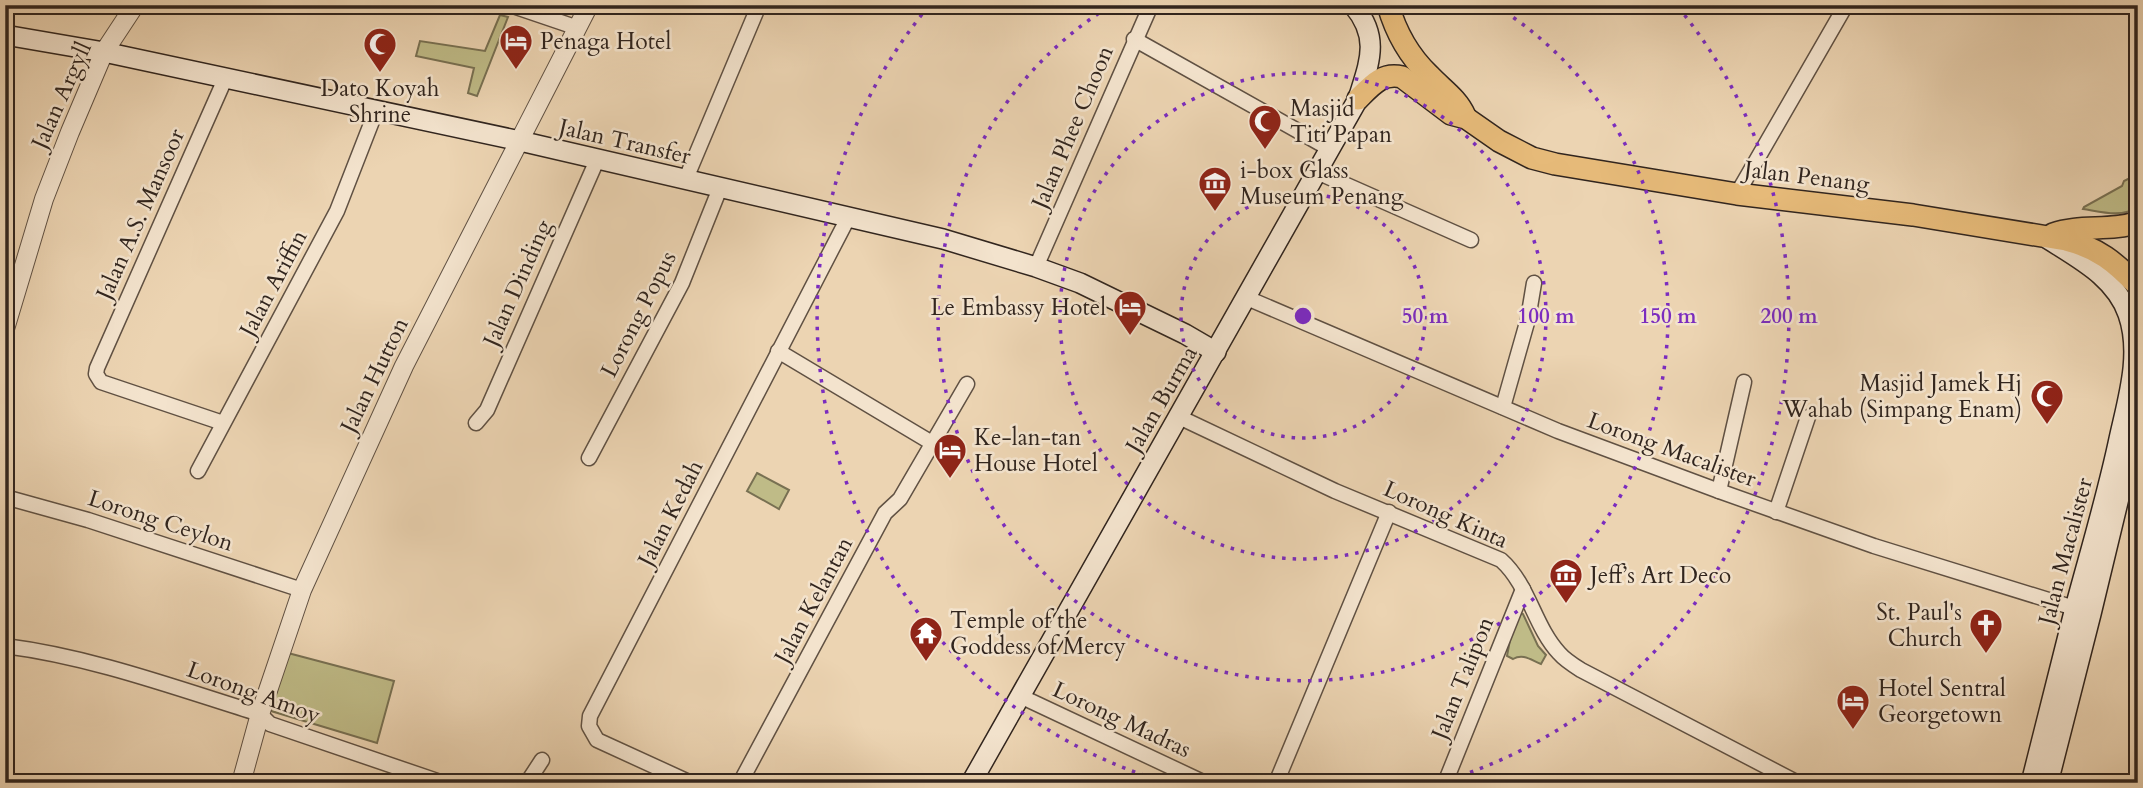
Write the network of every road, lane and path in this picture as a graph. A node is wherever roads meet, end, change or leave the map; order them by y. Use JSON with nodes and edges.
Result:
{"nodes":[{"id":1,"x":135,"y":5,"type":"edge"},
{"id":2,"x":510,"y":5,"type":"edge"},
{"id":3,"x":589,"y":5,"type":"edge"},
{"id":4,"x":759,"y":5,"type":"edge"},
{"id":5,"x":1151,"y":5,"type":"edge"},
{"id":6,"x":1353,"y":5,"type":"edge"},
{"id":7,"x":1388,"y":5,"type":"edge"},
{"id":8,"x":1846,"y":5,"type":"edge"},
{"id":9,"x":578,"y":28,"type":"junction"},
{"id":10,"x":9,"y":34,"type":"edge"},
{"id":11,"x":1134,"y":39,"type":"junction"},
{"id":12,"x":104,"y":52,"type":"junction"},
{"id":13,"x":225,"y":79,"type":"junction"},
{"id":14,"x":1357,"y":99,"type":"junction"},
{"id":15,"x":376,"y":111,"type":"junction"},
{"id":16,"x":1466,"y":118,"type":"junction"},
{"id":17,"x":520,"y":141,"type":"junction"},
{"id":18,"x":1329,"y":149,"type":"junction"},
{"id":19,"x":597,"y":160,"type":"junction"},
{"id":20,"x":1317,"y":172,"type":"junction"},
{"id":21,"x":685,"y":181,"type":"junction"},
{"id":22,"x":720,"y":188,"type":"junction"},
{"id":23,"x":1737,"y":194,"type":"junction"},
{"id":24,"x":849,"y":216,"type":"junction"},
{"id":25,"x":2138,"y":222,"type":"edge"},
{"id":26,"x":2044,"y":237,"type":"junction"},
{"id":27,"x":1471,"y":240,"type":"dead end"},
{"id":28,"x":1036,"y":267,"type":"junction"},
{"id":29,"x":1534,"y":283,"type":"dead end"},
{"id":30,"x":2138,"y":286,"type":"edge"},
{"id":31,"x":1247,"y":298,"type":"junction"},
{"id":32,"x":5,"y":329,"type":"edge"},
{"id":33,"x":778,"y":351,"type":"junction"},
{"id":34,"x":1216,"y":352,"type":"junction"},
{"id":35,"x":1744,"y":382,"type":"dead end"},
{"id":36,"x":967,"y":384,"type":"dead end"},
{"id":37,"x":1503,"y":407,"type":"junction"},
{"id":38,"x":1180,"y":416,"type":"junction"},
{"id":39,"x":1808,"y":417,"type":"dead end"},
{"id":40,"x":2138,"y":419,"type":"edge"},
{"id":41,"x":223,"y":423,"type":"junction"},
{"id":42,"x":476,"y":424,"type":"dead end"},
{"id":43,"x":932,"y":443,"type":"junction"},
{"id":44,"x":589,"y":458,"type":"dead end"},
{"id":45,"x":198,"y":471,"type":"dead end"},
{"id":46,"x":1719,"y":491,"type":"junction"},
{"id":47,"x":5,"y":497,"type":"edge"},
{"id":48,"x":1389,"y":512,"type":"junction"},
{"id":49,"x":1776,"y":512,"type":"junction"},
{"id":50,"x":1523,"y":589,"type":"junction"},
{"id":51,"x":302,"y":590,"type":"junction"},
{"id":52,"x":2083,"y":611,"type":"junction"},
{"id":53,"x":5,"y":646,"type":"edge"},
{"id":54,"x":1020,"y":696,"type":"junction"},
{"id":55,"x":260,"y":713,"type":"junction"},
{"id":56,"x":542,"y":760,"type":"dead end"},
{"id":57,"x":241,"y":783,"type":"edge"},
{"id":58,"x":443,"y":783,"type":"edge"},
{"id":59,"x":527,"y":783,"type":"edge"},
{"id":60,"x":691,"y":783,"type":"edge"},
{"id":61,"x":740,"y":783,"type":"edge"},
{"id":62,"x":971,"y":783,"type":"edge"},
{"id":63,"x":1205,"y":783,"type":"edge"},
{"id":64,"x":1276,"y":783,"type":"edge"},
{"id":65,"x":1445,"y":783,"type":"edge"},
{"id":66,"x":1798,"y":783,"type":"edge"},
{"id":67,"x":2031,"y":783,"type":"edge"},
{"id":68,"x":2048,"y":783,"type":"edge"}],
"edges":[{"from":1,"to":12,"type":"street","name":"Jalan Argyll"},
{"from":2,"to":9,"type":"street"},
{"from":3,"to":9,"type":"street","name":"Jalan Hutton"},
{"from":4,"to":21,"type":"street"},
{"from":5,"to":11,"type":"street","name":"Jalan Phee Choon"},
{"from":6,"to":14,"type":"main road","name":"Jalan Burma"},
{"from":7,"to":16,"type":"main road","name":"Jalan Penang"},
{"from":8,"to":23,"type":"street"},
{"from":9,"to":17,"type":"street","name":"Jalan Hutton"},
{"from":10,"to":12,"type":"main road","name":"Jalan Transfer"},
{"from":11,"to":18,"type":"street"},
{"from":11,"to":28,"type":"street","name":"Jalan Phee Choon"},
{"from":12,"to":13,"type":"main road","name":"Jalan Transfer"},
{"from":12,"to":32,"type":"street","name":"Jalan Argyll"},
{"from":13,"to":15,"type":"main road","name":"Jalan Transfer"},
{"from":13,"to":41,"type":"street","name":"Jalan A.S. Mansoor"},
{"from":14,"to":16,"type":"main road","name":"Jalan Penang"},
{"from":14,"to":18,"type":"main road","name":"Jalan Burma"},
{"from":15,"to":17,"type":"main road","name":"Jalan Transfer"},
{"from":15,"to":41,"type":"street","name":"Jalan Ariffin"},
{"from":16,"to":23,"type":"main road","name":"Jalan Penang"},
{"from":17,"to":19,"type":"main road","name":"Jalan Transfer"},
{"from":17,"to":51,"type":"street","name":"Jalan Hutton"},
{"from":18,"to":20,"type":"main road","name":"Jalan Burma"},
{"from":19,"to":21,"type":"main road","name":"Jalan Transfer"},
{"from":19,"to":42,"type":"street","name":"Jalan Dinding"},
{"from":20,"to":27,"type":"street"},
{"from":20,"to":31,"type":"main road","name":"Jalan Burma"},
{"from":21,"to":22,"type":"main road","name":"Jalan Transfer"},
{"from":22,"to":24,"type":"main road","name":"Jalan Transfer"},
{"from":22,"to":44,"type":"street","name":"Lorong Popus"},
{"from":23,"to":26,"type":"main road","name":"Jalan Penang"},
{"from":24,"to":28,"type":"main road","name":"Jalan Transfer"},
{"from":24,"to":33,"type":"street","name":"Jalan Kedah"},
{"from":25,"to":26,"type":"main road"},
{"from":26,"to":30,"type":"main road","name":"Jalan Penang"},
{"from":26,"to":52,"type":"main road","name":"Jalan Macalister"},
{"from":28,"to":34,"type":"main road","name":"Jalan Transfer"},
{"from":29,"to":37,"type":"street"},
{"from":31,"to":34,"type":"main road","name":"Jalan Burma"},
{"from":31,"to":37,"type":"street","name":"Lorong Macalister"},
{"from":33,"to":43,"type":"street"},
{"from":33,"to":60,"type":"street","name":"Jalan Kedah"},
{"from":34,"to":38,"type":"main road","name":"Jalan Burma"},
{"from":35,"to":46,"type":"street"},
{"from":36,"to":43,"type":"street","name":"Jalan Kelantan"},
{"from":37,"to":46,"type":"street","name":"Lorong Macalister"},
{"from":38,"to":48,"type":"street","name":"Lorong Kinta"},
{"from":38,"to":54,"type":"main road","name":"Jalan Burma"},
{"from":39,"to":49,"type":"street"},
{"from":40,"to":52,"type":"main road","name":"Jalan Macalister"},
{"from":41,"to":45,"type":"street","name":"Jalan Ariffin"},
{"from":43,"to":61,"type":"street","name":"Jalan Kelantan"},
{"from":46,"to":49,"type":"street","name":"Lorong Macalister"},
{"from":47,"to":51,"type":"street","name":"Lorong Ceylon"},
{"from":48,"to":50,"type":"street","name":"Lorong Kinta"},
{"from":48,"to":64,"type":"street"},
{"from":49,"to":52,"type":"street","name":"Lorong Macalister"},
{"from":50,"to":65,"type":"street","name":"Jalan Talipon"},
{"from":50,"to":66,"type":"street","name":"Lorong Kinta"},
{"from":51,"to":55,"type":"street","name":"Jalan Hutton"},
{"from":52,"to":67,"type":"main road","name":"Jalan Macalister"},
{"from":52,"to":68,"type":"main road","name":"Jalan Macalister"},
{"from":53,"to":55,"type":"street","name":"Lorong Amoy"},
{"from":54,"to":62,"type":"main road","name":"Jalan Burma"},
{"from":54,"to":63,"type":"street","name":"Lorong Madras"},
{"from":55,"to":57,"type":"street","name":"Jalan Hutton"},
{"from":55,"to":58,"type":"street","name":"Lorong Amoy"},
{"from":56,"to":59,"type":"street"}]}
